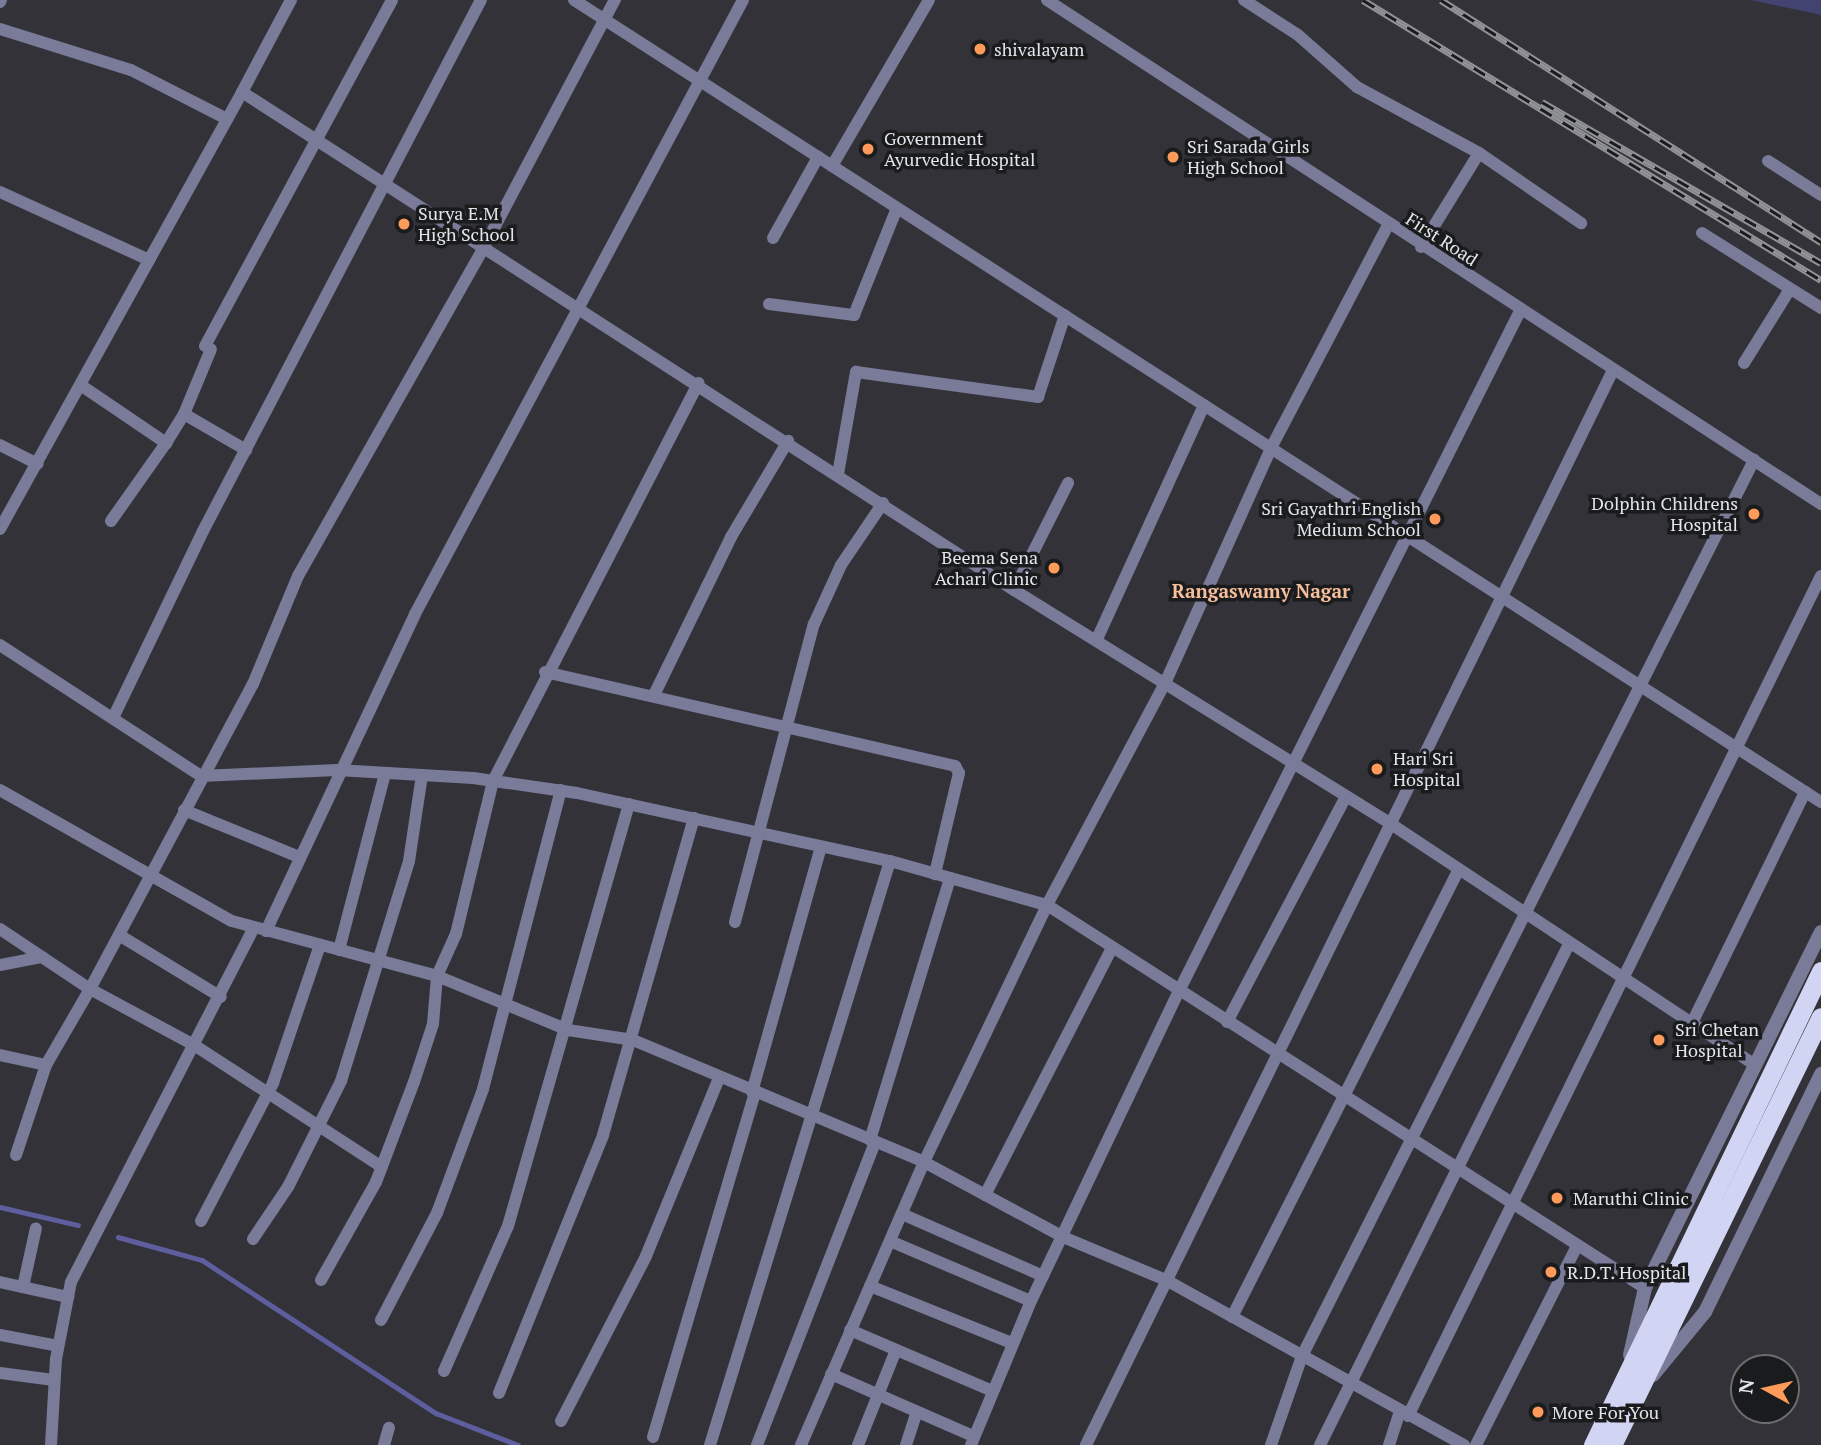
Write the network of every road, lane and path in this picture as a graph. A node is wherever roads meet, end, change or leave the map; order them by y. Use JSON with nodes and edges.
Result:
{"nodes":[{"id":1,"x":291,"y":0,"type":"edge"},
{"id":2,"x":392,"y":0,"type":"edge"},
{"id":3,"x":481,"y":0,"type":"edge"},
{"id":4,"x":574,"y":0,"type":"edge"},
{"id":5,"x":615,"y":0,"type":"edge"},
{"id":6,"x":743,"y":0,"type":"edge"},
{"id":7,"x":929,"y":0,"type":"edge"},
{"id":8,"x":1047,"y":0,"type":"edge"},
{"id":9,"x":1244,"y":0,"type":"edge"},
{"id":10,"x":603,"y":19,"type":"junction"},
{"id":11,"x":0,"y":29,"type":"edge"},
{"id":12,"x":698,"y":79,"type":"junction"},
{"id":13,"x":242,"y":92,"type":"junction"},
{"id":14,"x":227,"y":119,"type":"junction"},
{"id":15,"x":317,"y":137,"type":"junction"},
{"id":16,"x":1479,"y":153,"type":"junction"},
{"id":17,"x":818,"y":157,"type":"junction"},
{"id":18,"x":1768,"y":161,"type":"dead end"},
{"id":19,"x":832,"y":166,"type":"junction"},
{"id":20,"x":383,"y":181,"type":"junction"},
{"id":21,"x":0,"y":192,"type":"edge"},
{"id":22,"x":1821,"y":195,"type":"edge"},
{"id":23,"x":897,"y":208,"type":"junction"},
{"id":24,"x":1581,"y":223,"type":"dead end"},
{"id":25,"x":1388,"y":225,"type":"junction"},
{"id":26,"x":1702,"y":233,"type":"dead end"},
{"id":27,"x":773,"y":239,"type":"dead end"},
{"id":28,"x":484,"y":247,"type":"junction"},
{"id":29,"x":1421,"y":247,"type":"junction"},
{"id":30,"x":149,"y":260,"type":"junction"},
{"id":31,"x":1790,"y":289,"type":"junction"},
{"id":32,"x":769,"y":304,"type":"dead end"},
{"id":33,"x":581,"y":306,"type":"junction"},
{"id":34,"x":1821,"y":308,"type":"edge"},
{"id":35,"x":1520,"y":311,"type":"junction"},
{"id":36,"x":1065,"y":315,"type":"junction"},
{"id":37,"x":1744,"y":363,"type":"dead end"},
{"id":38,"x":1613,"y":370,"type":"junction"},
{"id":39,"x":698,"y":383,"type":"junction"},
{"id":40,"x":82,"y":386,"type":"junction"},
{"id":41,"x":1204,"y":405,"type":"junction"},
{"id":42,"x":184,"y":414,"type":"junction"},
{"id":43,"x":788,"y":441,"type":"junction"},
{"id":44,"x":166,"y":443,"type":"junction"},
{"id":45,"x":0,"y":445,"type":"edge"},
{"id":46,"x":1271,"y":448,"type":"junction"},
{"id":47,"x":246,"y":450,"type":"junction"},
{"id":48,"x":1754,"y":460,"type":"junction"},
{"id":49,"x":38,"y":464,"type":"junction"},
{"id":50,"x":838,"y":474,"type":"junction"},
{"id":51,"x":1068,"y":483,"type":"dead end"},
{"id":52,"x":883,"y":503,"type":"junction"},
{"id":53,"x":1821,"y":504,"type":"edge"},
{"id":54,"x":111,"y":521,"type":"dead end"},
{"id":55,"x":0,"y":529,"type":"edge"},
{"id":56,"x":1406,"y":535,"type":"junction"},
{"id":57,"x":1821,"y":576,"type":"edge"},
{"id":58,"x":1014,"y":590,"type":"junction"},
{"id":59,"x":1505,"y":599,"type":"junction"},
{"id":60,"x":1097,"y":639,"type":"junction"},
{"id":61,"x":0,"y":645,"type":"edge"},
{"id":62,"x":545,"y":671,"type":"junction"},
{"id":63,"x":1166,"y":681,"type":"junction"},
{"id":64,"x":1637,"y":683,"type":"junction"},
{"id":65,"x":654,"y":695,"type":"junction"},
{"id":66,"x":113,"y":718,"type":"junction"},
{"id":67,"x":787,"y":724,"type":"junction"},
{"id":68,"x":1738,"y":748,"type":"junction"},
{"id":69,"x":1296,"y":764,"type":"junction"},
{"id":70,"x":337,"y":770,"type":"junction"},
{"id":71,"x":384,"y":773,"type":"junction"},
{"id":72,"x":422,"y":775,"type":"junction"},
{"id":73,"x":201,"y":776,"type":"junction"},
{"id":74,"x":493,"y":781,"type":"junction"},
{"id":75,"x":0,"y":790,"type":"edge"},
{"id":76,"x":561,"y":790,"type":"junction"},
{"id":77,"x":1805,"y":792,"type":"junction"},
{"id":78,"x":1346,"y":796,"type":"junction"},
{"id":79,"x":1821,"y":802,"type":"edge"},
{"id":80,"x":629,"y":804,"type":"junction"},
{"id":81,"x":184,"y":810,"type":"junction"},
{"id":82,"x":694,"y":818,"type":"junction"},
{"id":83,"x":1394,"y":826,"type":"junction"},
{"id":84,"x":758,"y":831,"type":"junction"},
{"id":85,"x":821,"y":847,"type":"junction"},
{"id":86,"x":299,"y":857,"type":"junction"},
{"id":87,"x":890,"y":861,"type":"junction"},
{"id":88,"x":1459,"y":869,"type":"junction"},
{"id":89,"x":935,"y":874,"type":"junction"},
{"id":90,"x":153,"y":876,"type":"junction"},
{"id":91,"x":950,"y":878,"type":"junction"},
{"id":92,"x":1047,"y":905,"type":"junction"},
{"id":93,"x":1528,"y":916,"type":"junction"},
{"id":94,"x":735,"y":922,"type":"dead end"},
{"id":95,"x":0,"y":929,"type":"edge"},
{"id":96,"x":260,"y":929,"type":"junction"},
{"id":97,"x":1821,"y":932,"type":"edge"},
{"id":98,"x":119,"y":935,"type":"junction"},
{"id":99,"x":1569,"y":944,"type":"junction"},
{"id":100,"x":320,"y":945,"type":"junction"},
{"id":101,"x":1112,"y":948,"type":"junction"},
{"id":102,"x":339,"y":950,"type":"junction"},
{"id":103,"x":42,"y":957,"type":"junction"},
{"id":104,"x":380,"y":961,"type":"junction"},
{"id":105,"x":0,"y":965,"type":"edge"},
{"id":106,"x":1821,"y":971,"type":"edge"},
{"id":107,"x":437,"y":976,"type":"junction"},
{"id":108,"x":1625,"y":981,"type":"junction"},
{"id":109,"x":90,"y":989,"type":"junction"},
{"id":110,"x":1179,"y":992,"type":"junction"},
{"id":111,"x":221,"y":997,"type":"junction"},
{"id":112,"x":508,"y":1006,"type":"junction"},
{"id":113,"x":1821,"y":1017,"type":"edge"},
{"id":114,"x":1227,"y":1022,"type":"junction"},
{"id":115,"x":1690,"y":1027,"type":"junction"},
{"id":116,"x":568,"y":1030,"type":"junction"},
{"id":117,"x":634,"y":1040,"type":"junction"},
{"id":118,"x":194,"y":1045,"type":"junction"},
{"id":119,"x":0,"y":1055,"type":"edge"},
{"id":120,"x":1281,"y":1056,"type":"junction"},
{"id":121,"x":46,"y":1065,"type":"junction"},
{"id":122,"x":1756,"y":1066,"type":"junction"},
{"id":123,"x":1821,"y":1074,"type":"edge"},
{"id":124,"x":719,"y":1077,"type":"junction"},
{"id":125,"x":753,"y":1093,"type":"junction"},
{"id":126,"x":1346,"y":1095,"type":"junction"},
{"id":127,"x":266,"y":1097,"type":"junction"},
{"id":128,"x":811,"y":1115,"type":"junction"},
{"id":129,"x":320,"y":1130,"type":"junction"},
{"id":130,"x":1756,"y":1130,"type":"junction"},
{"id":131,"x":1416,"y":1136,"type":"junction"},
{"id":132,"x":873,"y":1141,"type":"junction"},
{"id":133,"x":16,"y":1156,"type":"dead end"},
{"id":134,"x":924,"y":1162,"type":"junction"},
{"id":135,"x":382,"y":1167,"type":"junction"},
{"id":136,"x":1460,"y":1168,"type":"junction"},
{"id":137,"x":985,"y":1195,"type":"junction"},
{"id":138,"x":1510,"y":1203,"type":"junction"},
{"id":139,"x":902,"y":1213,"type":"junction"},
{"id":140,"x":201,"y":1220,"type":"dead end"},
{"id":141,"x":36,"y":1228,"type":"dead end"},
{"id":142,"x":1063,"y":1237,"type":"junction"},
{"id":143,"x":253,"y":1239,"type":"dead end"},
{"id":144,"x":890,"y":1241,"type":"junction"},
{"id":145,"x":1577,"y":1246,"type":"junction"},
{"id":146,"x":1043,"y":1276,"type":"junction"},
{"id":147,"x":321,"y":1280,"type":"dead end"},
{"id":148,"x":1166,"y":1280,"type":"junction"},
{"id":149,"x":0,"y":1282,"type":"edge"},
{"id":150,"x":870,"y":1286,"type":"junction"},
{"id":151,"x":23,"y":1287,"type":"junction"},
{"id":152,"x":1645,"y":1289,"type":"junction"},
{"id":153,"x":68,"y":1297,"type":"junction"},
{"id":154,"x":1031,"y":1301,"type":"junction"},
{"id":155,"x":1232,"y":1317,"type":"junction"},
{"id":156,"x":381,"y":1320,"type":"dead end"},
{"id":157,"x":850,"y":1330,"type":"junction"},
{"id":158,"x":0,"y":1335,"type":"edge"},
{"id":159,"x":1012,"y":1343,"type":"junction"},
{"id":160,"x":58,"y":1346,"type":"junction"},
{"id":161,"x":896,"y":1350,"type":"junction"},
{"id":162,"x":1302,"y":1356,"type":"junction"},
{"id":163,"x":444,"y":1371,"type":"dead end"},
{"id":164,"x":0,"y":1373,"type":"edge"},
{"id":165,"x":831,"y":1374,"type":"junction"},
{"id":166,"x":54,"y":1380,"type":"junction"},
{"id":167,"x":1350,"y":1383,"type":"junction"},
{"id":168,"x":1631,"y":1388,"type":"junction"},
{"id":169,"x":992,"y":1391,"type":"junction"},
{"id":170,"x":499,"y":1392,"type":"dead end"},
{"id":171,"x":876,"y":1396,"type":"junction"},
{"id":172,"x":915,"y":1414,"type":"junction"},
{"id":173,"x":1404,"y":1414,"type":"junction"},
{"id":174,"x":561,"y":1421,"type":"dead end"},
{"id":175,"x":390,"y":1428,"type":"dead end"},
{"id":176,"x":653,"y":1437,"type":"dead end"},
{"id":177,"x":972,"y":1440,"type":"edge"},
{"id":178,"x":51,"y":1445,"type":"edge"},
{"id":179,"x":384,"y":1445,"type":"edge"},
{"id":180,"x":710,"y":1445,"type":"edge"},
{"id":181,"x":757,"y":1445,"type":"edge"},
{"id":182,"x":801,"y":1445,"type":"edge"},
{"id":183,"x":858,"y":1445,"type":"edge"},
{"id":184,"x":906,"y":1445,"type":"edge"},
{"id":185,"x":1087,"y":1445,"type":"edge"},
{"id":186,"x":1271,"y":1445,"type":"edge"},
{"id":187,"x":1320,"y":1445,"type":"edge"},
{"id":188,"x":1389,"y":1445,"type":"edge"},
{"id":189,"x":1464,"y":1445,"type":"edge"},
{"id":190,"x":1476,"y":1445,"type":"edge"},
{"id":191,"x":1593,"y":1445,"type":"edge"},
{"id":192,"x":1612,"y":1445,"type":"edge"}],
"edges":[{"from":1,"to":13,"type":"street"},
{"from":2,"to":15,"type":"street"},
{"from":3,"to":20,"type":"street"},
{"from":4,"to":10,"type":"street"},
{"from":5,"to":10,"type":"street"},
{"from":6,"to":12,"type":"street"},
{"from":7,"to":19,"type":"street"},
{"from":8,"to":25,"type":"street","name":"First Road"},
{"from":9,"to":16,"type":"street"},
{"from":10,"to":12,"type":"street"},
{"from":10,"to":28,"type":"street"},
{"from":11,"to":14,"type":"street"},
{"from":12,"to":17,"type":"street"},
{"from":12,"to":33,"type":"street"},
{"from":13,"to":14,"type":"street"},
{"from":13,"to":15,"type":"street"},
{"from":14,"to":30,"type":"street"},
{"from":15,"to":20,"type":"street"},
{"from":15,"to":42,"type":"street"},
{"from":16,"to":24,"type":"street"},
{"from":16,"to":29,"type":"street"},
{"from":17,"to":19,"type":"street"},
{"from":17,"to":27,"type":"street"},
{"from":18,"to":22,"type":"street"},
{"from":19,"to":23,"type":"street"},
{"from":20,"to":28,"type":"street"},
{"from":20,"to":47,"type":"street"},
{"from":21,"to":30,"type":"street"},
{"from":23,"to":32,"type":"street"},
{"from":23,"to":36,"type":"street"},
{"from":25,"to":29,"type":"street","name":"First Road"},
{"from":25,"to":46,"type":"street"},
{"from":26,"to":31,"type":"street"},
{"from":28,"to":33,"type":"street"},
{"from":28,"to":73,"type":"street"},
{"from":29,"to":35,"type":"street","name":"First Road"},
{"from":30,"to":40,"type":"street"},
{"from":31,"to":34,"type":"street"},
{"from":31,"to":37,"type":"street"},
{"from":33,"to":39,"type":"street"},
{"from":33,"to":70,"type":"street"},
{"from":35,"to":38,"type":"street","name":"First Road"},
{"from":35,"to":56,"type":"street"},
{"from":36,"to":41,"type":"street"},
{"from":36,"to":50,"type":"street"},
{"from":38,"to":48,"type":"street","name":"First Road"},
{"from":38,"to":59,"type":"street"},
{"from":39,"to":43,"type":"street"},
{"from":39,"to":62,"type":"street"},
{"from":40,"to":44,"type":"street"},
{"from":40,"to":49,"type":"street"},
{"from":41,"to":46,"type":"street"},
{"from":41,"to":60,"type":"street"},
{"from":42,"to":44,"type":"street"},
{"from":42,"to":47,"type":"street"},
{"from":43,"to":50,"type":"street"},
{"from":43,"to":65,"type":"street"},
{"from":44,"to":54,"type":"street"},
{"from":45,"to":49,"type":"street"},
{"from":46,"to":56,"type":"street"},
{"from":46,"to":63,"type":"street"},
{"from":47,"to":66,"type":"street"},
{"from":48,"to":53,"type":"street","name":"First Road"},
{"from":48,"to":64,"type":"street"},
{"from":49,"to":55,"type":"street"},
{"from":50,"to":52,"type":"street"},
{"from":51,"to":58,"type":"street"},
{"from":52,"to":58,"type":"street"},
{"from":52,"to":67,"type":"street"},
{"from":56,"to":59,"type":"street"},
{"from":56,"to":69,"type":"street"},
{"from":57,"to":68,"type":"street"},
{"from":58,"to":60,"type":"street"},
{"from":59,"to":64,"type":"street"},
{"from":59,"to":83,"type":"street"},
{"from":60,"to":63,"type":"street"},
{"from":61,"to":66,"type":"street"},
{"from":62,"to":65,"type":"street"},
{"from":62,"to":74,"type":"street"},
{"from":63,"to":69,"type":"street"},
{"from":63,"to":92,"type":"street"},
{"from":64,"to":68,"type":"street"},
{"from":64,"to":93,"type":"street"},
{"from":65,"to":67,"type":"street"},
{"from":66,"to":73,"type":"street"},
{"from":67,"to":84,"type":"street"},
{"from":67,"to":89,"type":"street"},
{"from":68,"to":77,"type":"street"},
{"from":68,"to":108,"type":"street"},
{"from":69,"to":78,"type":"street"},
{"from":69,"to":110,"type":"street"},
{"from":70,"to":71,"type":"street"},
{"from":70,"to":73,"type":"street"},
{"from":70,"to":86,"type":"street"},
{"from":71,"to":72,"type":"street"},
{"from":71,"to":102,"type":"street"},
{"from":72,"to":74,"type":"street"},
{"from":72,"to":104,"type":"street"},
{"from":73,"to":81,"type":"street"},
{"from":74,"to":76,"type":"street"},
{"from":74,"to":107,"type":"street"},
{"from":75,"to":90,"type":"street"},
{"from":76,"to":80,"type":"street"},
{"from":76,"to":112,"type":"street"},
{"from":77,"to":79,"type":"street"},
{"from":77,"to":115,"type":"street"},
{"from":78,"to":83,"type":"street"},
{"from":78,"to":114,"type":"street"},
{"from":80,"to":82,"type":"street"},
{"from":80,"to":116,"type":"street"},
{"from":81,"to":86,"type":"street"},
{"from":81,"to":90,"type":"street"},
{"from":82,"to":84,"type":"street"},
{"from":82,"to":117,"type":"street"},
{"from":83,"to":88,"type":"street"},
{"from":83,"to":120,"type":"street"},
{"from":84,"to":85,"type":"street"},
{"from":84,"to":94,"type":"street"},
{"from":85,"to":87,"type":"street"},
{"from":85,"to":125,"type":"street"},
{"from":86,"to":96,"type":"street"},
{"from":87,"to":89,"type":"street"},
{"from":87,"to":128,"type":"street"},
{"from":88,"to":93,"type":"street"},
{"from":88,"to":126,"type":"street"},
{"from":89,"to":91,"type":"street"},
{"from":90,"to":96,"type":"street"},
{"from":90,"to":98,"type":"street"},
{"from":91,"to":92,"type":"street"},
{"from":91,"to":132,"type":"street"},
{"from":92,"to":101,"type":"street"},
{"from":92,"to":134,"type":"street"},
{"from":93,"to":99,"type":"street"},
{"from":93,"to":131,"type":"street"},
{"from":95,"to":103,"type":"street"},
{"from":96,"to":100,"type":"street"},
{"from":96,"to":111,"type":"street"},
{"from":97,"to":122,"type":"street"},
{"from":98,"to":109,"type":"street"},
{"from":98,"to":111,"type":"street"},
{"from":99,"to":108,"type":"street"},
{"from":99,"to":136,"type":"street"},
{"from":100,"to":102,"type":"street"},
{"from":100,"to":127,"type":"street"},
{"from":101,"to":110,"type":"street"},
{"from":101,"to":137,"type":"street"},
{"from":102,"to":104,"type":"street"},
{"from":103,"to":105,"type":"street"},
{"from":103,"to":109,"type":"street"},
{"from":104,"to":107,"type":"street"},
{"from":104,"to":129,"type":"street"},
{"from":106,"to":130,"type":"highway"},
{"from":107,"to":112,"type":"street"},
{"from":107,"to":135,"type":"street"},
{"from":108,"to":115,"type":"street"},
{"from":108,"to":138,"type":"street"},
{"from":109,"to":118,"type":"street"},
{"from":109,"to":121,"type":"street"},
{"from":110,"to":114,"type":"street"},
{"from":110,"to":142,"type":"street"},
{"from":111,"to":118,"type":"street"},
{"from":112,"to":116,"type":"street"},
{"from":112,"to":156,"type":"street"},
{"from":113,"to":130,"type":"highway"},
{"from":114,"to":120,"type":"street"},
{"from":115,"to":122,"type":"street"},
{"from":116,"to":117,"type":"street"},
{"from":116,"to":163,"type":"street"},
{"from":117,"to":124,"type":"street"},
{"from":117,"to":170,"type":"street"},
{"from":118,"to":127,"type":"street"},
{"from":118,"to":153,"type":"street"},
{"from":119,"to":121,"type":"street"},
{"from":120,"to":126,"type":"street"},
{"from":120,"to":148,"type":"street"},
{"from":121,"to":133,"type":"street"},
{"from":122,"to":152,"type":"street"},
{"from":123,"to":168,"type":"street"},
{"from":124,"to":125,"type":"street"},
{"from":124,"to":174,"type":"street"},
{"from":125,"to":128,"type":"street"},
{"from":125,"to":176,"type":"street"},
{"from":126,"to":131,"type":"street"},
{"from":126,"to":155,"type":"street"},
{"from":127,"to":129,"type":"street"},
{"from":127,"to":140,"type":"street"},
{"from":128,"to":132,"type":"street"},
{"from":128,"to":180,"type":"street"},
{"from":129,"to":135,"type":"street"},
{"from":129,"to":143,"type":"street"},
{"from":130,"to":168,"type":"highway"},
{"from":131,"to":136,"type":"street"},
{"from":131,"to":162,"type":"street"},
{"from":132,"to":134,"type":"street"},
{"from":132,"to":181,"type":"street"},
{"from":134,"to":137,"type":"street"},
{"from":134,"to":139,"type":"street"},
{"from":135,"to":147,"type":"street"},
{"from":136,"to":138,"type":"street"},
{"from":136,"to":167,"type":"street"},
{"from":137,"to":142,"type":"street"},
{"from":138,"to":145,"type":"street"},
{"from":138,"to":173,"type":"street"},
{"from":139,"to":144,"type":"street"},
{"from":139,"to":146,"type":"street"},
{"from":141,"to":151,"type":"street"},
{"from":142,"to":146,"type":"street"},
{"from":142,"to":148,"type":"street"},
{"from":144,"to":150,"type":"street"},
{"from":144,"to":154,"type":"street"},
{"from":145,"to":152,"type":"street"},
{"from":145,"to":190,"type":"street"},
{"from":146,"to":154,"type":"street"},
{"from":148,"to":155,"type":"street"},
{"from":148,"to":185,"type":"street"},
{"from":149,"to":151,"type":"street"},
{"from":150,"to":157,"type":"street"},
{"from":150,"to":159,"type":"street"},
{"from":151,"to":153,"type":"street"},
{"from":152,"to":168,"type":"street"},
{"from":153,"to":160,"type":"street"},
{"from":154,"to":159,"type":"street"},
{"from":155,"to":162,"type":"street"},
{"from":157,"to":161,"type":"street"},
{"from":157,"to":165,"type":"street"},
{"from":158,"to":160,"type":"street"},
{"from":159,"to":169,"type":"street"},
{"from":160,"to":166,"type":"street"},
{"from":161,"to":169,"type":"street"},
{"from":161,"to":171,"type":"street"},
{"from":162,"to":167,"type":"street"},
{"from":162,"to":186,"type":"street"},
{"from":164,"to":166,"type":"street"},
{"from":165,"to":171,"type":"street"},
{"from":165,"to":182,"type":"street"},
{"from":166,"to":178,"type":"street"},
{"from":167,"to":173,"type":"street"},
{"from":167,"to":187,"type":"street"},
{"from":168,"to":191,"type":"highway"},
{"from":168,"to":192,"type":"highway"},
{"from":169,"to":177,"type":"street"},
{"from":171,"to":172,"type":"street"},
{"from":171,"to":183,"type":"street"},
{"from":172,"to":177,"type":"street"},
{"from":172,"to":184,"type":"street"},
{"from":173,"to":188,"type":"street"},
{"from":173,"to":189,"type":"street"},
{"from":175,"to":179,"type":"street"}]}
